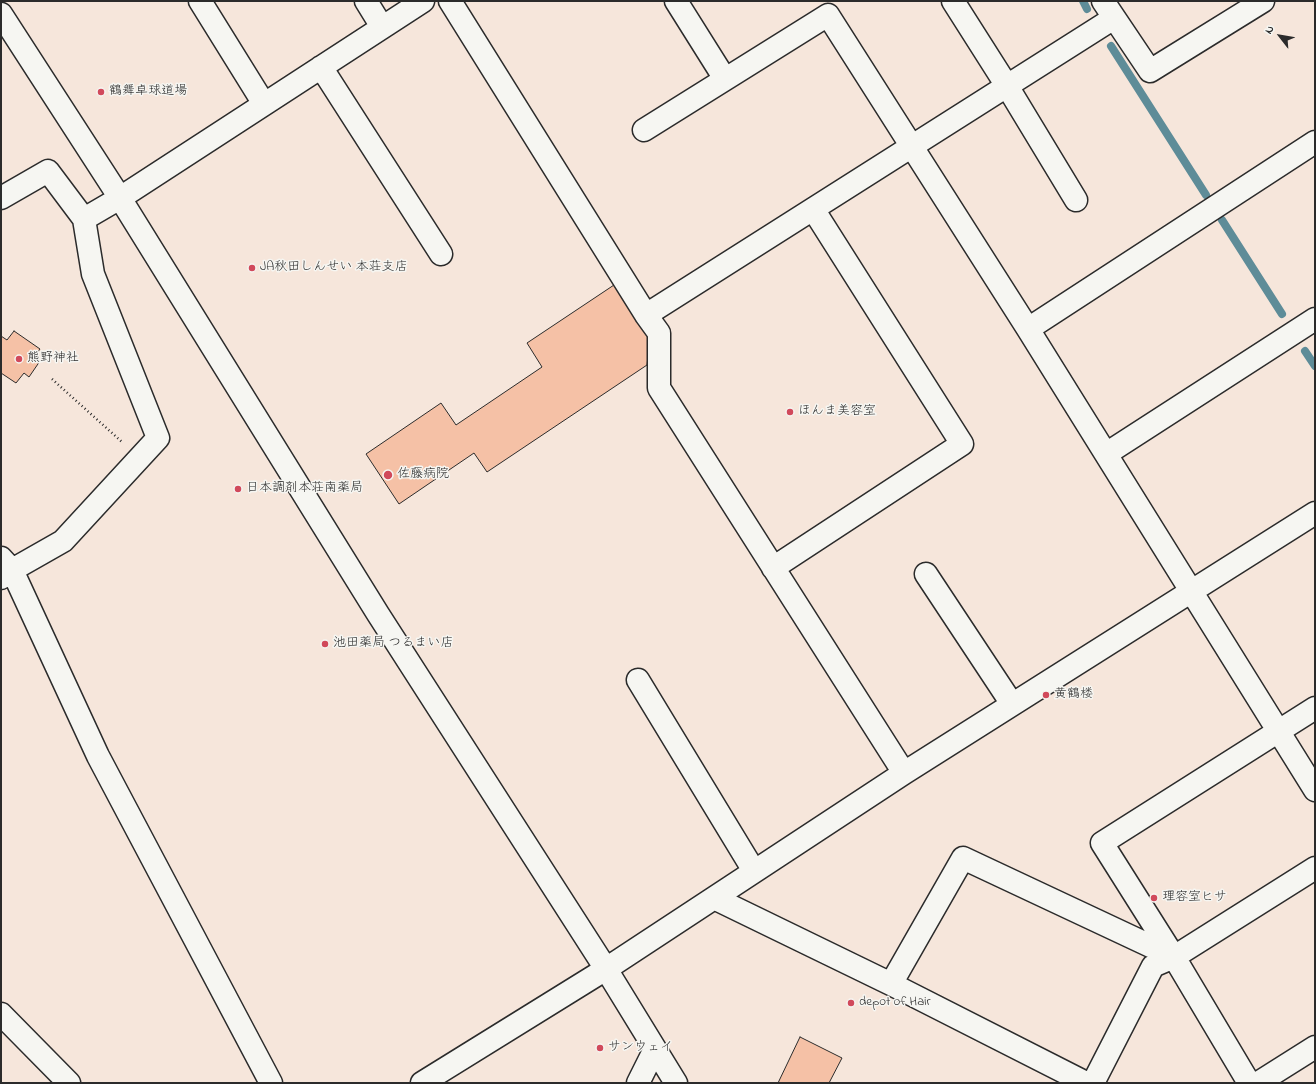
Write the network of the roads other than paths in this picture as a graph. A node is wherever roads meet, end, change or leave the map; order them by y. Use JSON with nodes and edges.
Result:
{"nodes":[{"id":1,"x":200,"y":1,"type":"edge"},
{"id":2,"x":366,"y":1,"type":"edge"},
{"id":3,"x":423,"y":1,"type":"edge"},
{"id":4,"x":450,"y":1,"type":"edge"},
{"id":5,"x":676,"y":1,"type":"edge"},
{"id":6,"x":952,"y":1,"type":"edge"},
{"id":7,"x":1264,"y":1,"type":"edge"},
{"id":8,"x":1108,"y":9,"type":"edge"},
{"id":9,"x":1,"y":14,"type":"edge"},
{"id":10,"x":382,"y":27,"type":"junction"},
{"id":11,"x":321,"y":67,"type":"junction"},
{"id":12,"x":725,"y":79,"type":"junction"},
{"id":13,"x":1007,"y":86,"type":"junction"},
{"id":14,"x":264,"y":104,"type":"junction"},
{"id":15,"x":644,"y":130,"type":"dead end"},
{"id":16,"x":1315,"y":142,"type":"edge"},
{"id":17,"x":911,"y":147,"type":"junction"},
{"id":18,"x":1,"y":198,"type":"edge"},
{"id":19,"x":120,"y":198,"type":"junction"},
{"id":20,"x":1076,"y":200,"type":"dead end"},
{"id":21,"x":813,"y":209,"type":"junction"},
{"id":22,"x":84,"y":219,"type":"junction"},
{"id":23,"x":441,"y":254,"type":"dead end"},
{"id":24,"x":646,"y":315,"type":"junction"},
{"id":25,"x":1315,"y":318,"type":"edge"},
{"id":26,"x":1028,"y":329,"type":"junction"},
{"id":27,"x":1106,"y":454,"type":"junction"},
{"id":28,"x":1315,"y":513,"type":"edge"},
{"id":29,"x":773,"y":568,"type":"junction"},
{"id":30,"x":5,"y":569,"type":"edge"},
{"id":31,"x":926,"y":574,"type":"dead end"},
{"id":32,"x":1191,"y":591,"type":"junction"},
{"id":33,"x":638,"y":680,"type":"dead end"},
{"id":34,"x":1012,"y":704,"type":"junction"},
{"id":35,"x":1315,"y":708,"type":"edge"},
{"id":36,"x":1278,"y":731,"type":"junction"},
{"id":37,"x":904,"y":773,"type":"junction"},
{"id":38,"x":1315,"y":790,"type":"edge"},
{"id":39,"x":1315,"y":868,"type":"edge"},
{"id":40,"x":754,"y":871,"type":"junction"},
{"id":41,"x":714,"y":898,"type":"junction"},
{"id":42,"x":1174,"y":957,"type":"junction"},
{"id":43,"x":606,"y":969,"type":"junction"},
{"id":44,"x":892,"y":984,"type":"junction"},
{"id":45,"x":1,"y":1014,"type":"edge"},
{"id":46,"x":1315,"y":1047,"type":"edge"},
{"id":47,"x":655,"y":1049,"type":"junction"},
{"id":48,"x":69,"y":1083,"type":"edge"},
{"id":49,"x":271,"y":1083,"type":"edge"},
{"id":50,"x":422,"y":1083,"type":"edge"},
{"id":51,"x":638,"y":1083,"type":"edge"},
{"id":52,"x":676,"y":1083,"type":"edge"},
{"id":53,"x":1086,"y":1083,"type":"edge"},
{"id":54,"x":1093,"y":1083,"type":"edge"},
{"id":55,"x":1249,"y":1083,"type":"edge"},
{"id":56,"x":1258,"y":1083,"type":"edge"}],
"edges":[{"from":1,"to":14,"type":"street"},
{"from":2,"to":10,"type":"street"},
{"from":3,"to":10,"type":"street"},
{"from":4,"to":24,"type":"street"},
{"from":5,"to":12,"type":"street"},
{"from":6,"to":13,"type":"street"},
{"from":7,"to":8,"type":"street"},
{"from":8,"to":13,"type":"street"},
{"from":9,"to":19,"type":"street"},
{"from":10,"to":11,"type":"street"},
{"from":11,"to":14,"type":"street"},
{"from":11,"to":23,"type":"street"},
{"from":12,"to":15,"type":"street"},
{"from":12,"to":17,"type":"street"},
{"from":13,"to":17,"type":"street"},
{"from":13,"to":20,"type":"street"},
{"from":14,"to":19,"type":"street"},
{"from":16,"to":26,"type":"street"},
{"from":17,"to":21,"type":"street"},
{"from":17,"to":26,"type":"street"},
{"from":18,"to":22,"type":"street"},
{"from":19,"to":22,"type":"street"},
{"from":19,"to":43,"type":"street"},
{"from":21,"to":24,"type":"street"},
{"from":21,"to":29,"type":"street"},
{"from":22,"to":30,"type":"street"},
{"from":24,"to":29,"type":"street"},
{"from":25,"to":27,"type":"street"},
{"from":26,"to":27,"type":"street"},
{"from":27,"to":32,"type":"street"},
{"from":28,"to":32,"type":"street"},
{"from":29,"to":37,"type":"street"},
{"from":30,"to":49,"type":"street"},
{"from":31,"to":34,"type":"street"},
{"from":32,"to":34,"type":"street"},
{"from":32,"to":36,"type":"street"},
{"from":33,"to":40,"type":"street"},
{"from":34,"to":37,"type":"street"},
{"from":35,"to":36,"type":"street"},
{"from":36,"to":38,"type":"street"},
{"from":36,"to":42,"type":"street"},
{"from":37,"to":40,"type":"street"},
{"from":39,"to":42,"type":"street"},
{"from":40,"to":41,"type":"street"},
{"from":41,"to":43,"type":"street"},
{"from":41,"to":44,"type":"street"},
{"from":42,"to":44,"type":"street"},
{"from":42,"to":54,"type":"street"},
{"from":42,"to":55,"type":"street"},
{"from":43,"to":47,"type":"street"},
{"from":43,"to":50,"type":"street"},
{"from":44,"to":53,"type":"street"},
{"from":45,"to":48,"type":"street"},
{"from":46,"to":56,"type":"street"},
{"from":47,"to":51,"type":"street"},
{"from":47,"to":52,"type":"street"}]}
